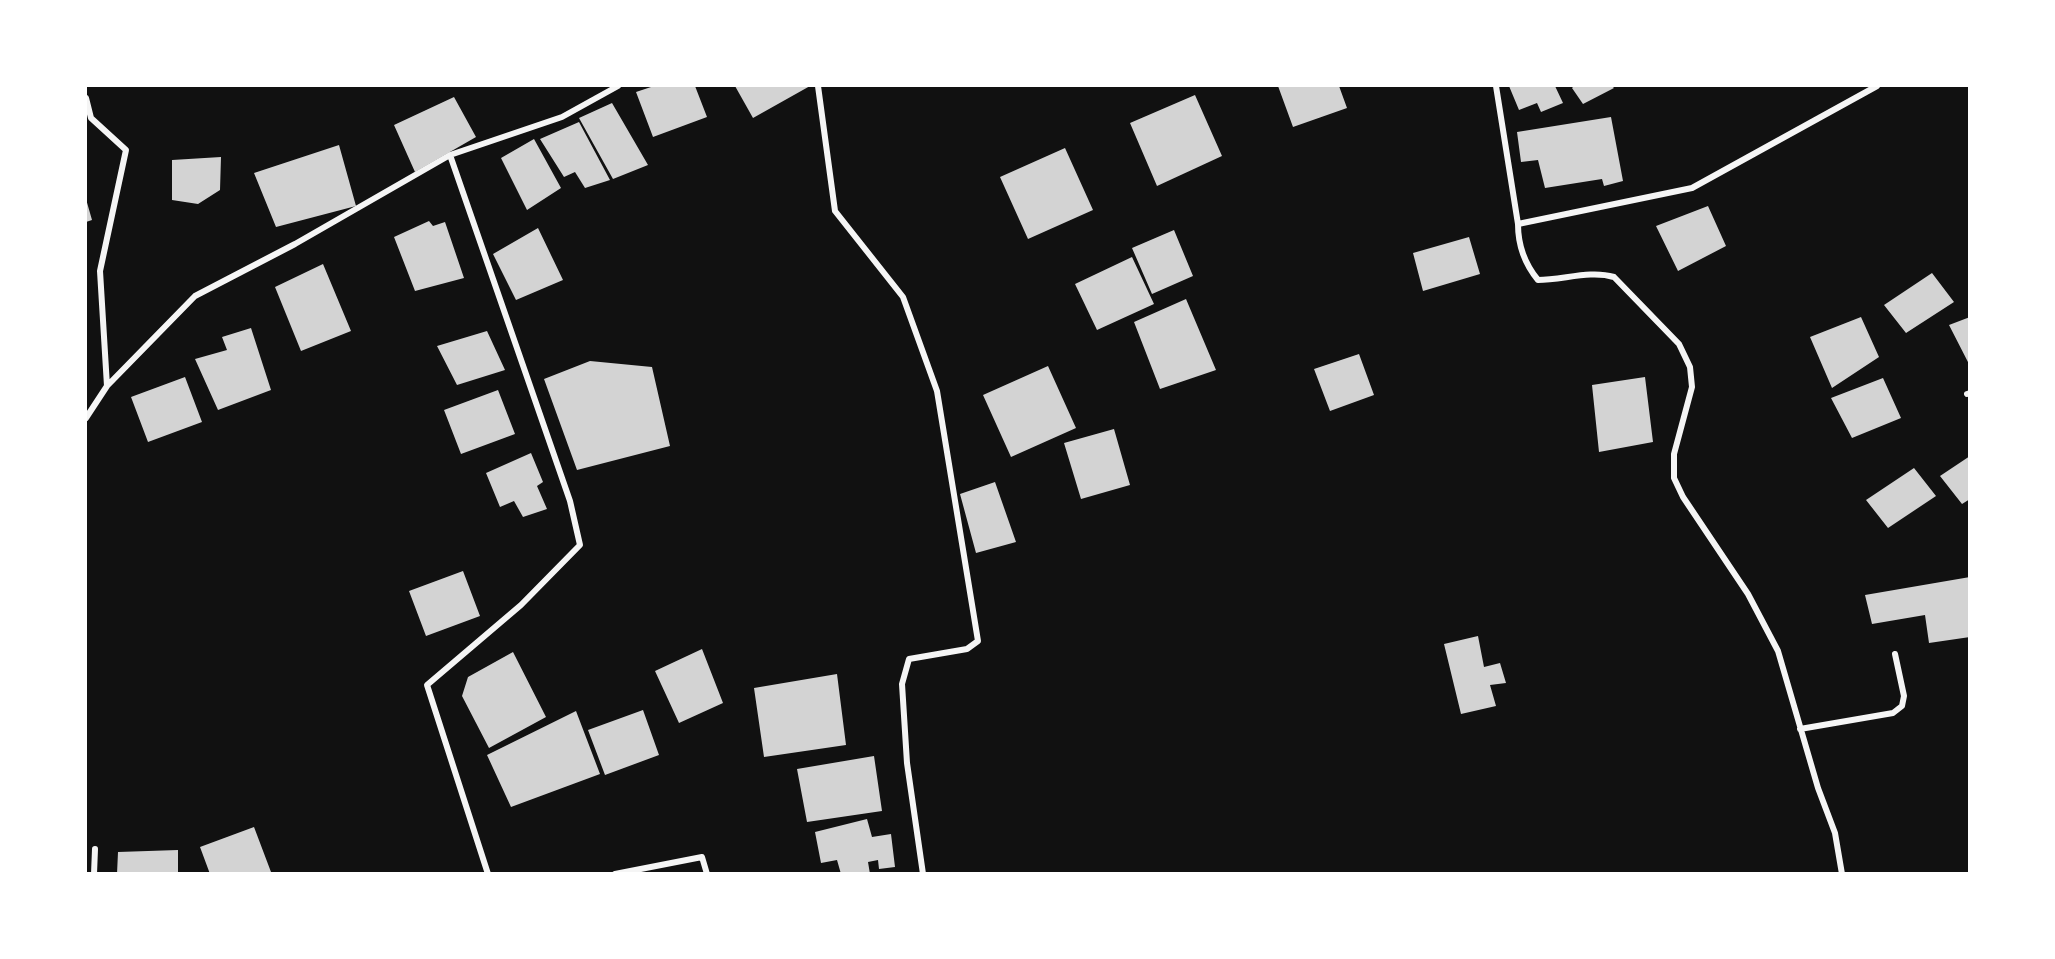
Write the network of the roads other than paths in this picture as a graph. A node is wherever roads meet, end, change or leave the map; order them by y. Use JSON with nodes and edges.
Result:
{"nodes":[{"id":1,"x":618,"y":86,"type":"edge"},
{"id":2,"x":818,"y":86,"type":"edge"},
{"id":3,"x":1496,"y":86,"type":"edge"},
{"id":4,"x":1877,"y":86,"type":"edge"},
{"id":5,"x":86,"y":98,"type":"edge"},
{"id":6,"x":450,"y":155,"type":"junction"},
{"id":7,"x":1518,"y":224,"type":"junction"},
{"id":8,"x":107,"y":387,"type":"junction"},
{"id":9,"x":86,"y":418,"type":"edge"},
{"id":10,"x":1895,"y":654,"type":"dead end"},
{"id":11,"x":1800,"y":729,"type":"junction"},
{"id":12,"x":95,"y":849,"type":"dead end"},
{"id":13,"x":94,"y":873,"type":"edge"},
{"id":14,"x":488,"y":873,"type":"edge"},
{"id":15,"x":615,"y":873,"type":"edge"},
{"id":16,"x":707,"y":873,"type":"edge"},
{"id":17,"x":923,"y":873,"type":"edge"},
{"id":18,"x":1842,"y":873,"type":"edge"}],
"edges":[{"from":1,"to":6,"type":"street"},
{"from":2,"to":17,"type":"street"},
{"from":3,"to":7,"type":"street"},
{"from":4,"to":7,"type":"street"},
{"from":5,"to":8,"type":"street"},
{"from":6,"to":8,"type":"street"},
{"from":6,"to":14,"type":"street"},
{"from":7,"to":11,"type":"street"},
{"from":8,"to":9,"type":"street"},
{"from":10,"to":11,"type":"street"},
{"from":11,"to":18,"type":"street"},
{"from":12,"to":13,"type":"street"},
{"from":15,"to":16,"type":"street"}]}
